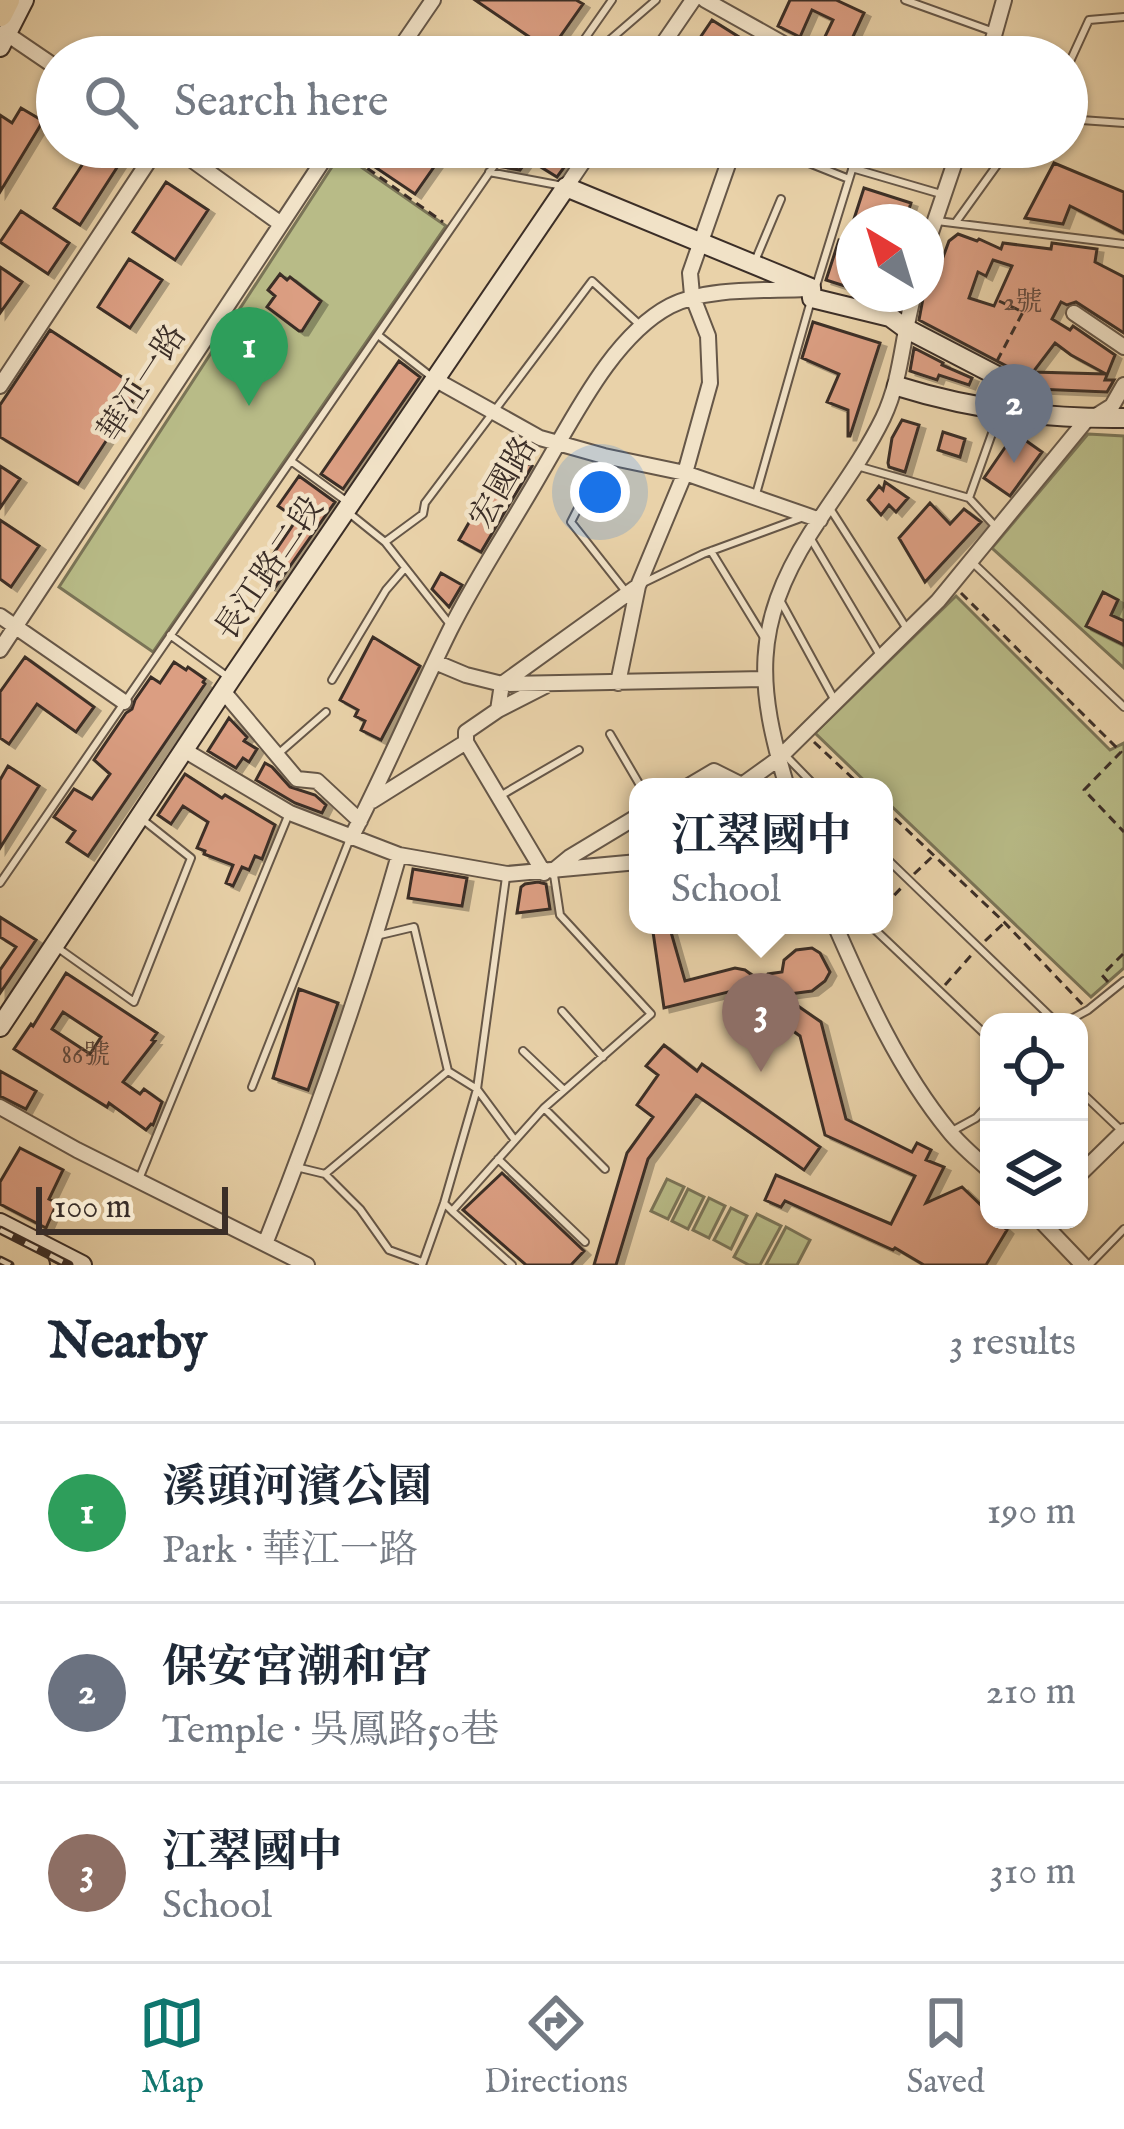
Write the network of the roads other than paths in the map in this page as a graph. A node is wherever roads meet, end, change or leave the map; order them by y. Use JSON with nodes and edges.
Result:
{"nodes":[{"id":1,"x":7,"y":0,"type":"edge"},
{"id":2,"x":24,"y":0,"type":"edge"},
{"id":3,"x":433,"y":0,"type":"edge"},
{"id":4,"x":612,"y":0,"type":"edge"},
{"id":5,"x":656,"y":0,"type":"edge"},
{"id":6,"x":693,"y":0,"type":"edge"},
{"id":7,"x":705,"y":0,"type":"edge"},
{"id":8,"x":905,"y":0,"type":"edge"},
{"id":9,"x":1004,"y":0,"type":"edge"},
{"id":10,"x":1124,"y":17,"type":"edge"},
{"id":11,"x":2,"y":27,"type":"edge"},
{"id":12,"x":994,"y":32,"type":"junction"},
{"id":13,"x":408,"y":36,"type":"edge"},
{"id":14,"x":587,"y":36,"type":"edge"},
{"id":15,"x":614,"y":36,"type":"edge"},
{"id":16,"x":668,"y":36,"type":"edge"},
{"id":17,"x":762,"y":36,"type":"edge"},
{"id":18,"x":993,"y":36,"type":"edge"},
{"id":19,"x":1082,"y":36,"type":"edge"},
{"id":20,"x":36,"y":52,"type":"edge"},
{"id":21,"x":1088,"y":120,"type":"edge"},
{"id":22,"x":1124,"y":123,"type":"edge"},
{"id":23,"x":144,"y":168,"type":"edge"},
{"id":24,"x":203,"y":168,"type":"edge"},
{"id":25,"x":320,"y":168,"type":"edge"},
{"id":26,"x":492,"y":168,"type":"edge"},
{"id":27,"x":579,"y":168,"type":"edge"},
{"id":28,"x":726,"y":168,"type":"edge"},
{"id":29,"x":824,"y":168,"type":"edge"},
{"id":30,"x":852,"y":168,"type":"joint"},
{"id":31,"x":952,"y":168,"type":"edge"},
{"id":32,"x":995,"y":168,"type":"edge"},
{"id":33,"x":489,"y":172,"type":"junction"},
{"id":34,"x":849,"y":178,"type":"junction"},
{"id":35,"x":566,"y":187,"type":"junction"},
{"id":36,"x":942,"y":195,"type":"junction"},
{"id":37,"x":781,"y":199,"type":"dead end"},
{"id":38,"x":939,"y":204,"type":"edge"},
{"id":39,"x":944,"y":222,"type":"edge"},
{"id":40,"x":956,"y":223,"type":"junction"},
{"id":41,"x":281,"y":224,"type":"junction"},
{"id":42,"x":699,"y":243,"type":"junction"},
{"id":43,"x":1124,"y":244,"type":"edge"},
{"id":44,"x":754,"y":264,"type":"junction"},
{"id":45,"x":812,"y":293,"type":"junction"},
{"id":46,"x":692,"y":296,"type":"junction"},
{"id":47,"x":909,"y":312,"type":"edge"},
{"id":48,"x":1074,"y":313,"type":"dead end"},
{"id":49,"x":641,"y":326,"type":"junction"},
{"id":50,"x":904,"y":328,"type":"junction"},
{"id":51,"x":378,"y":334,"type":"junction"},
{"id":52,"x":1124,"y":347,"type":"edge"},
{"id":53,"x":436,"y":380,"type":"junction"},
{"id":54,"x":1124,"y":385,"type":"edge"},
{"id":55,"x":0,"y":386,"type":"edge"},
{"id":56,"x":897,"y":386,"type":"junction"},
{"id":57,"x":1001,"y":410,"type":"junction"},
{"id":58,"x":494,"y":412,"type":"junction"},
{"id":59,"x":1032,"y":413,"type":"junction"},
{"id":60,"x":1091,"y":418,"type":"junction"},
{"id":61,"x":1124,"y":418,"type":"edge"},
{"id":62,"x":560,"y":442,"type":"junction"},
{"id":63,"x":604,"y":456,"type":"junction"},
{"id":64,"x":291,"y":461,"type":"junction"},
{"id":65,"x":856,"y":465,"type":"junction"},
{"id":66,"x":685,"y":472,"type":"junction"},
{"id":67,"x":755,"y":497,"type":"junction"},
{"id":68,"x":969,"y":498,"type":"junction"},
{"id":69,"x":348,"y":508,"type":"junction"},
{"id":70,"x":819,"y":514,"type":"junction"},
{"id":71,"x":997,"y":529,"type":"junction"},
{"id":72,"x":809,"y":536,"type":"junction"},
{"id":73,"x":385,"y":542,"type":"junction"},
{"id":74,"x":711,"y":551,"type":"junction"},
{"id":75,"x":971,"y":560,"type":"junction"},
{"id":76,"x":405,"y":568,"type":"junction"},
{"id":77,"x":632,"y":590,"type":"junction"},
{"id":78,"x":779,"y":598,"type":"junction"},
{"id":79,"x":0,"y":616,"type":"edge"},
{"id":80,"x":452,"y":626,"type":"junction"},
{"id":81,"x":15,"y":627,"type":"junction"},
{"id":82,"x":907,"y":629,"type":"junction"},
{"id":83,"x":170,"y":635,"type":"junction"},
{"id":84,"x":765,"y":639,"type":"junction"},
{"id":85,"x":0,"y":650,"type":"edge"},
{"id":86,"x":881,"y":657,"type":"junction"},
{"id":87,"x":435,"y":662,"type":"junction"},
{"id":88,"x":764,"y":679,"type":"junction"},
{"id":89,"x":332,"y":680,"type":"dead end"},
{"id":90,"x":618,"y":682,"type":"junction"},
{"id":91,"x":227,"y":685,"type":"junction"},
{"id":92,"x":502,"y":685,"type":"junction"},
{"id":93,"x":547,"y":685,"type":"junction"},
{"id":94,"x":124,"y":702,"type":"junction"},
{"id":95,"x":836,"y":702,"type":"junction"},
{"id":96,"x":1124,"y":707,"type":"edge"},
{"id":97,"x":498,"y":710,"type":"junction"},
{"id":98,"x":326,"y":712,"type":"dead end"},
{"id":99,"x":610,"y":734,"type":"dead end"},
{"id":100,"x":466,"y":742,"type":"junction"},
{"id":101,"x":184,"y":750,"type":"junction"},
{"id":102,"x":579,"y":750,"type":"dead end"},
{"id":103,"x":278,"y":754,"type":"junction"},
{"id":104,"x":781,"y":756,"type":"junction"},
{"id":105,"x":636,"y":778,"type":"edge"},
{"id":106,"x":751,"y":778,"type":"edge"},
{"id":107,"x":785,"y":778,"type":"edge"},
{"id":108,"x":806,"y":778,"type":"edge"},
{"id":109,"x":500,"y":796,"type":"junction"},
{"id":110,"x":368,"y":803,"type":"junction"},
{"id":111,"x":290,"y":813,"type":"junction"},
{"id":112,"x":139,"y":817,"type":"junction"},
{"id":113,"x":360,"y":820,"type":"junction"},
{"id":114,"x":629,"y":821,"type":"edge"},
{"id":115,"x":351,"y":838,"type":"junction"},
{"id":116,"x":399,"y":855,"type":"junction"},
{"id":117,"x":629,"y":863,"type":"edge"},
{"id":118,"x":893,"y":865,"type":"edge"},
{"id":119,"x":549,"y":872,"type":"junction"},
{"id":120,"x":507,"y":874,"type":"junction"},
{"id":121,"x":0,"y":883,"type":"edge"},
{"id":122,"x":839,"y":934,"type":"edge"},
{"id":123,"x":880,"y":934,"type":"edge"},
{"id":124,"x":376,"y":936,"type":"junction"},
{"id":125,"x":54,"y":945,"type":"junction"},
{"id":126,"x":1124,"y":980,"type":"edge"},
{"id":127,"x":562,"y":1011,"type":"dead end"},
{"id":128,"x":1046,"y":1013,"type":"edge"},
{"id":129,"x":1082,"y":1013,"type":"edge"},
{"id":130,"x":0,"y":1027,"type":"edge"},
{"id":131,"x":980,"y":1029,"type":"edge"},
{"id":132,"x":523,"y":1051,"type":"dead end"},
{"id":133,"x":603,"y":1057,"type":"junction"},
{"id":134,"x":448,"y":1071,"type":"junction"},
{"id":135,"x":252,"y":1087,"type":"dead end"},
{"id":136,"x":477,"y":1089,"type":"junction"},
{"id":137,"x":564,"y":1090,"type":"junction"},
{"id":138,"x":1088,"y":1098,"type":"edge"},
{"id":139,"x":0,"y":1107,"type":"edge"},
{"id":140,"x":544,"y":1108,"type":"junction"},
{"id":141,"x":980,"y":1114,"type":"edge"},
{"id":142,"x":1124,"y":1132,"type":"edge"},
{"id":143,"x":950,"y":1133,"type":"junction"},
{"id":144,"x":514,"y":1139,"type":"junction"},
{"id":145,"x":498,"y":1159,"type":"junction"},
{"id":146,"x":980,"y":1161,"type":"edge"},
{"id":147,"x":1088,"y":1166,"type":"edge"},
{"id":148,"x":296,"y":1167,"type":"junction"},
{"id":149,"x":605,"y":1169,"type":"dead end"},
{"id":150,"x":325,"y":1174,"type":"junction"},
{"id":151,"x":139,"y":1179,"type":"junction"},
{"id":152,"x":444,"y":1203,"type":"junction"},
{"id":153,"x":452,"y":1210,"type":"junction"},
{"id":154,"x":0,"y":1223,"type":"edge"},
{"id":155,"x":1049,"y":1229,"type":"edge"},
{"id":156,"x":1124,"y":1229,"type":"edge"},
{"id":157,"x":0,"y":1242,"type":"edge"},
{"id":158,"x":585,"y":1242,"type":"dead end"},
{"id":159,"x":266,"y":1244,"type":"junction"},
{"id":160,"x":423,"y":1264,"type":"edge"},
{"id":161,"x":37,"y":1265,"type":"edge"},
{"id":162,"x":54,"y":1265,"type":"edge"},
{"id":163,"x":82,"y":1265,"type":"edge"},
{"id":164,"x":308,"y":1265,"type":"edge"},
{"id":165,"x":512,"y":1265,"type":"edge"},
{"id":166,"x":1086,"y":1265,"type":"edge"}],
"edges":[{"from":1,"to":11,"type":"highway"},
{"from":2,"to":11,"type":"street"},
{"from":3,"to":13,"type":"street"},
{"from":4,"to":14,"type":"lane"},
{"from":5,"to":15,"type":"lane"},
{"from":6,"to":16,"type":"street"},
{"from":7,"to":17,"type":"street"},
{"from":8,"to":12,"type":"lane"},
{"from":9,"to":12,"type":"street"},
{"from":10,"to":19,"type":"lane"},
{"from":11,"to":20,"type":"street"},
{"from":12,"to":18,"type":"street"},
{"from":21,"to":22,"type":"lane"},
{"from":23,"to":55,"type":"street"},
{"from":24,"to":41,"type":"street"},
{"from":25,"to":41,"type":"street","name":"華江一路"},
{"from":26,"to":33,"type":"lane"},
{"from":27,"to":35,"type":"street","name":"長江路二段"},
{"from":28,"to":42,"type":"street"},
{"from":29,"to":34,"type":"lane"},
{"from":30,"to":34,"type":"lane"},
{"from":30,"to":36,"type":"lane"},
{"from":31,"to":36,"type":"street"},
{"from":32,"to":40,"type":"lane"},
{"from":33,"to":35,"type":"lane"},
{"from":33,"to":51,"type":"lane"},
{"from":34,"to":45,"type":"lane"},
{"from":35,"to":42,"type":"street"},
{"from":35,"to":53,"type":"street","name":"長江路二段"},
{"from":36,"to":38,"type":"street"},
{"from":37,"to":44,"type":"lane"},
{"from":39,"to":40,"type":"lane"},
{"from":40,"to":43,"type":"lane"},
{"from":41,"to":81,"type":"street","name":"華江一路"},
{"from":42,"to":44,"type":"street"},
{"from":42,"to":46,"type":"street"},
{"from":44,"to":45,"type":"street"},
{"from":45,"to":46,"type":"street","name":"宏國路"},
{"from":45,"to":50,"type":"street"},
{"from":45,"to":67,"type":"lane"},
{"from":46,"to":49,"type":"street","name":"宏國路"},
{"from":46,"to":66,"type":"street"},
{"from":47,"to":50,"type":"street"},
{"from":48,"to":52,"type":"street"},
{"from":49,"to":58,"type":"lane"},
{"from":49,"to":62,"type":"street","name":"宏國路"},
{"from":50,"to":56,"type":"street"},
{"from":50,"to":59,"type":"street"},
{"from":51,"to":53,"type":"lane"},
{"from":51,"to":64,"type":"lane"},
{"from":53,"to":58,"type":"street"},
{"from":53,"to":69,"type":"street","name":"長江路二段"},
{"from":54,"to":60,"type":"street"},
{"from":56,"to":57,"type":"street"},
{"from":56,"to":65,"type":"street"},
{"from":57,"to":59,"type":"street"},
{"from":57,"to":68,"type":"lane"},
{"from":58,"to":62,"type":"street"},
{"from":58,"to":73,"type":"lane"},
{"from":59,"to":60,"type":"street"},
{"from":60,"to":61,"type":"street"},
{"from":60,"to":71,"type":"street"},
{"from":62,"to":63,"type":"street"},
{"from":62,"to":80,"type":"street","name":"宏國路"},
{"from":63,"to":66,"type":"street"},
{"from":63,"to":77,"type":"lane"},
{"from":64,"to":69,"type":"lane"},
{"from":64,"to":83,"type":"lane"},
{"from":65,"to":68,"type":"lane"},
{"from":65,"to":70,"type":"street"},
{"from":66,"to":67,"type":"street"},
{"from":66,"to":77,"type":"street"},
{"from":67,"to":70,"type":"street"},
{"from":68,"to":71,"type":"lane"},
{"from":69,"to":73,"type":"lane"},
{"from":69,"to":91,"type":"street","name":"長江路二段"},
{"from":70,"to":72,"type":"street"},
{"from":70,"to":74,"type":"lane"},
{"from":70,"to":82,"type":"lane"},
{"from":71,"to":75,"type":"street"},
{"from":72,"to":78,"type":"street"},
{"from":72,"to":86,"type":"lane"},
{"from":73,"to":76,"type":"lane"},
{"from":74,"to":77,"type":"lane"},
{"from":74,"to":84,"type":"lane"},
{"from":75,"to":82,"type":"street"},
{"from":75,"to":96,"type":"lane"},
{"from":76,"to":80,"type":"lane"},
{"from":76,"to":89,"type":"lane"},
{"from":77,"to":90,"type":"street"},
{"from":77,"to":92,"type":"street"},
{"from":78,"to":84,"type":"street"},
{"from":78,"to":95,"type":"lane"},
{"from":79,"to":81,"type":"street"},
{"from":80,"to":87,"type":"street","name":"宏國路"},
{"from":81,"to":85,"type":"street","name":"華江一路"},
{"from":81,"to":94,"type":"street"},
{"from":82,"to":86,"type":"street"},
{"from":83,"to":91,"type":"lane"},
{"from":83,"to":94,"type":"lane"},
{"from":84,"to":88,"type":"street"},
{"from":86,"to":95,"type":"street"},
{"from":87,"to":92,"type":"street"},
{"from":87,"to":110,"type":"street","name":"宏國路"},
{"from":88,"to":90,"type":"street"},
{"from":88,"to":104,"type":"street"},
{"from":90,"to":93,"type":"street"},
{"from":91,"to":101,"type":"street","name":"長江路二段"},
{"from":91,"to":103,"type":"street"},
{"from":92,"to":93,"type":"street"},
{"from":92,"to":97,"type":"street"},
{"from":93,"to":97,"type":"street"},
{"from":94,"to":121,"type":"lane"},
{"from":95,"to":104,"type":"street"},
{"from":97,"to":100,"type":"street"},
{"from":98,"to":103,"type":"lane"},
{"from":99,"to":105,"type":"lane"},
{"from":100,"to":109,"type":"street"},
{"from":100,"to":110,"type":"street"},
{"from":101,"to":111,"type":"street"},
{"from":101,"to":112,"type":"street","name":"長江路二段"},
{"from":102,"to":109,"type":"lane"},
{"from":103,"to":113,"type":"street"},
{"from":104,"to":106,"type":"street"},
{"from":104,"to":107,"type":"street"},
{"from":104,"to":108,"type":"lane"},
{"from":109,"to":119,"type":"street"},
{"from":110,"to":113,"type":"street","name":"宏國路"},
{"from":111,"to":115,"type":"street"},
{"from":111,"to":151,"type":"lane"},
{"from":112,"to":125,"type":"street","name":"長江路二段"},
{"from":112,"to":125,"type":"lane"},
{"from":113,"to":115,"type":"street","name":"宏國路"},
{"from":114,"to":119,"type":"street"},
{"from":115,"to":116,"type":"street"},
{"from":115,"to":135,"type":"lane"},
{"from":116,"to":120,"type":"street"},
{"from":116,"to":124,"type":"street"},
{"from":117,"to":119,"type":"street"},
{"from":118,"to":128,"type":"lane"},
{"from":119,"to":120,"type":"street"},
{"from":119,"to":133,"type":"lane"},
{"from":120,"to":136,"type":"lane"},
{"from":122,"to":143,"type":"street"},
{"from":123,"to":131,"type":"lane"},
{"from":124,"to":134,"type":"lane"},
{"from":124,"to":148,"type":"street"},
{"from":125,"to":130,"type":"street","name":"長江路二段"},
{"from":126,"to":129,"type":"lane"},
{"from":127,"to":133,"type":"lane"},
{"from":132,"to":137,"type":"lane"},
{"from":133,"to":137,"type":"lane"},
{"from":134,"to":136,"type":"lane"},
{"from":134,"to":150,"type":"lane"},
{"from":136,"to":144,"type":"lane"},
{"from":136,"to":152,"type":"lane"},
{"from":137,"to":140,"type":"lane"},
{"from":138,"to":142,"type":"lane"},
{"from":139,"to":151,"type":"street"},
{"from":140,"to":144,"type":"lane"},
{"from":140,"to":149,"type":"lane"},
{"from":141,"to":143,"type":"lane"},
{"from":142,"to":147,"type":"street"},
{"from":143,"to":146,"type":"street"},
{"from":144,"to":145,"type":"lane"},
{"from":145,"to":153,"type":"lane"},
{"from":145,"to":158,"type":"lane"},
{"from":148,"to":150,"type":"lane"},
{"from":148,"to":159,"type":"street"},
{"from":150,"to":160,"type":"lane"},
{"from":151,"to":159,"type":"street"},
{"from":152,"to":153,"type":"lane"},
{"from":152,"to":160,"type":"lane"},
{"from":153,"to":165,"type":"lane"},
{"from":154,"to":163,"type":"street"},
{"from":155,"to":166,"type":"street"},
{"from":156,"to":166,"type":"lane"},
{"from":157,"to":161,"type":"highway"},
{"from":157,"to":162,"type":"street"},
{"from":159,"to":164,"type":"street"}]}
